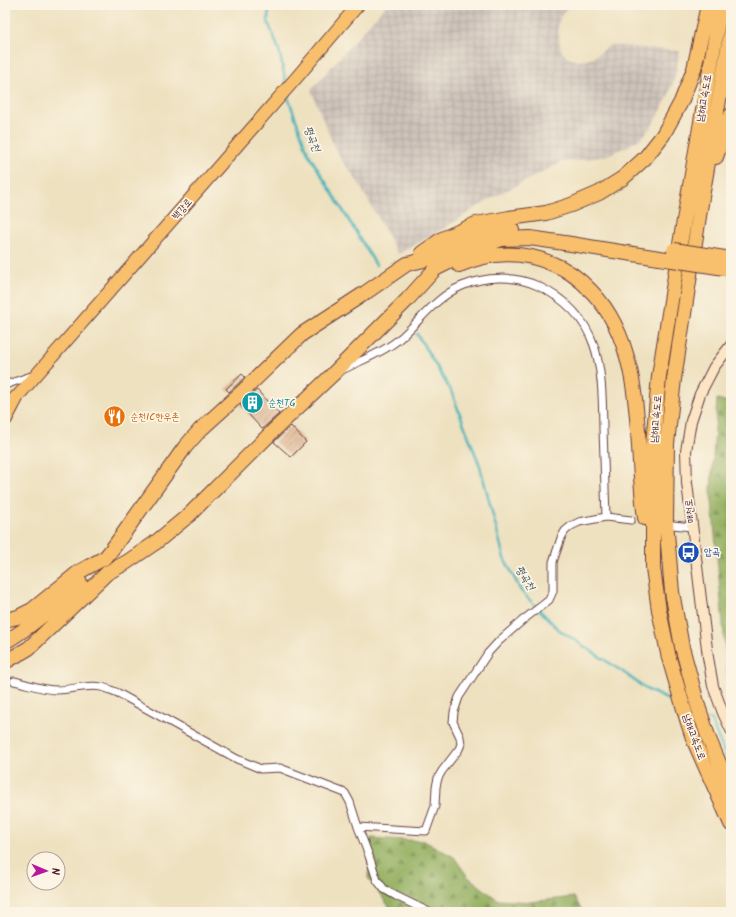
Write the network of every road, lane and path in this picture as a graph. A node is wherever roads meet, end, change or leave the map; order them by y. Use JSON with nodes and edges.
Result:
{"nodes":[{"id":1,"x":358,"y":5,"type":"edge"},
{"id":2,"x":708,"y":5,"type":"edge"},
{"id":3,"x":721,"y":5,"type":"edge"},
{"id":4,"x":731,"y":32,"type":"edge"},
{"id":5,"x":731,"y":115,"type":"edge"},
{"id":6,"x":702,"y":197,"type":"junction"},
{"id":7,"x":616,"y":246,"type":"junction"},
{"id":8,"x":731,"y":259,"type":"edge"},
{"id":9,"x":407,"y":264,"type":"junction"},
{"id":10,"x":731,"y":269,"type":"edge"},
{"id":11,"x":423,"y":283,"type":"junction"},
{"id":12,"x":731,"y":345,"type":"edge"},
{"id":13,"x":38,"y":374,"type":"junction"},
{"id":14,"x":332,"y":375,"type":"junction"},
{"id":15,"x":5,"y":385,"type":"edge"},
{"id":16,"x":16,"y":398,"type":"junction"},
{"id":17,"x":5,"y":410,"type":"edge"},
{"id":18,"x":5,"y":419,"type":"edge"},
{"id":19,"x":606,"y":517,"type":"junction"},
{"id":20,"x":631,"y":520,"type":"dead end"},
{"id":21,"x":672,"y":525,"type":"dead end"},
{"id":22,"x":692,"y":527,"type":"junction"},
{"id":23,"x":106,"y":557,"type":"junction"},
{"id":24,"x":653,"y":568,"type":"junction"},
{"id":25,"x":5,"y":620,"type":"edge"},
{"id":26,"x":5,"y":642,"type":"edge"},
{"id":27,"x":5,"y":662,"type":"edge"},
{"id":28,"x":14,"y":681,"type":"tunnel mouth"},
{"id":29,"x":731,"y":730,"type":"edge"},
{"id":30,"x":731,"y":791,"type":"edge"},
{"id":31,"x":731,"y":824,"type":"edge"},
{"id":32,"x":358,"y":827,"type":"junction"},
{"id":33,"x":429,"y":912,"type":"edge"}],
"edges":[{"from":1,"to":13,"type":"main road","name":"백강로"},
{"from":2,"to":9,"type":"highway"},
{"from":3,"to":24,"type":"highway","name":"남해고속도로"},
{"from":4,"to":6,"type":"highway","name":"남해고속도로"},
{"from":5,"to":6,"type":"highway"},
{"from":6,"to":30,"type":"highway","name":"남해고속도로"},
{"from":7,"to":8,"type":"highway","bridge":true},
{"from":7,"to":9,"type":"highway"},
{"from":7,"to":10,"type":"highway","bridge":true},
{"from":7,"to":11,"type":"highway"},
{"from":9,"to":23,"type":"highway"},
{"from":11,"to":14,"type":"highway"},
{"from":11,"to":24,"type":"highway"},
{"from":12,"to":22,"type":"main road","name":"매천로"},
{"from":13,"to":15,"type":"street"},
{"from":13,"to":16,"type":"main road","name":"백강로"},
{"from":14,"to":19,"type":"street"},
{"from":14,"to":27,"type":"highway"},
{"from":16,"to":17,"type":"highway"},
{"from":16,"to":18,"type":"highway"},
{"from":19,"to":20,"type":"street"},
{"from":19,"to":32,"type":"street"},
{"from":21,"to":22,"type":"street"},
{"from":22,"to":29,"type":"main road","name":"매천로"},
{"from":23,"to":25,"type":"highway"},
{"from":23,"to":26,"type":"highway"},
{"from":24,"to":31,"type":"highway","name":"남해고속도로"},
{"from":28,"to":32,"type":"street"},
{"from":32,"to":33,"type":"street"}]}
